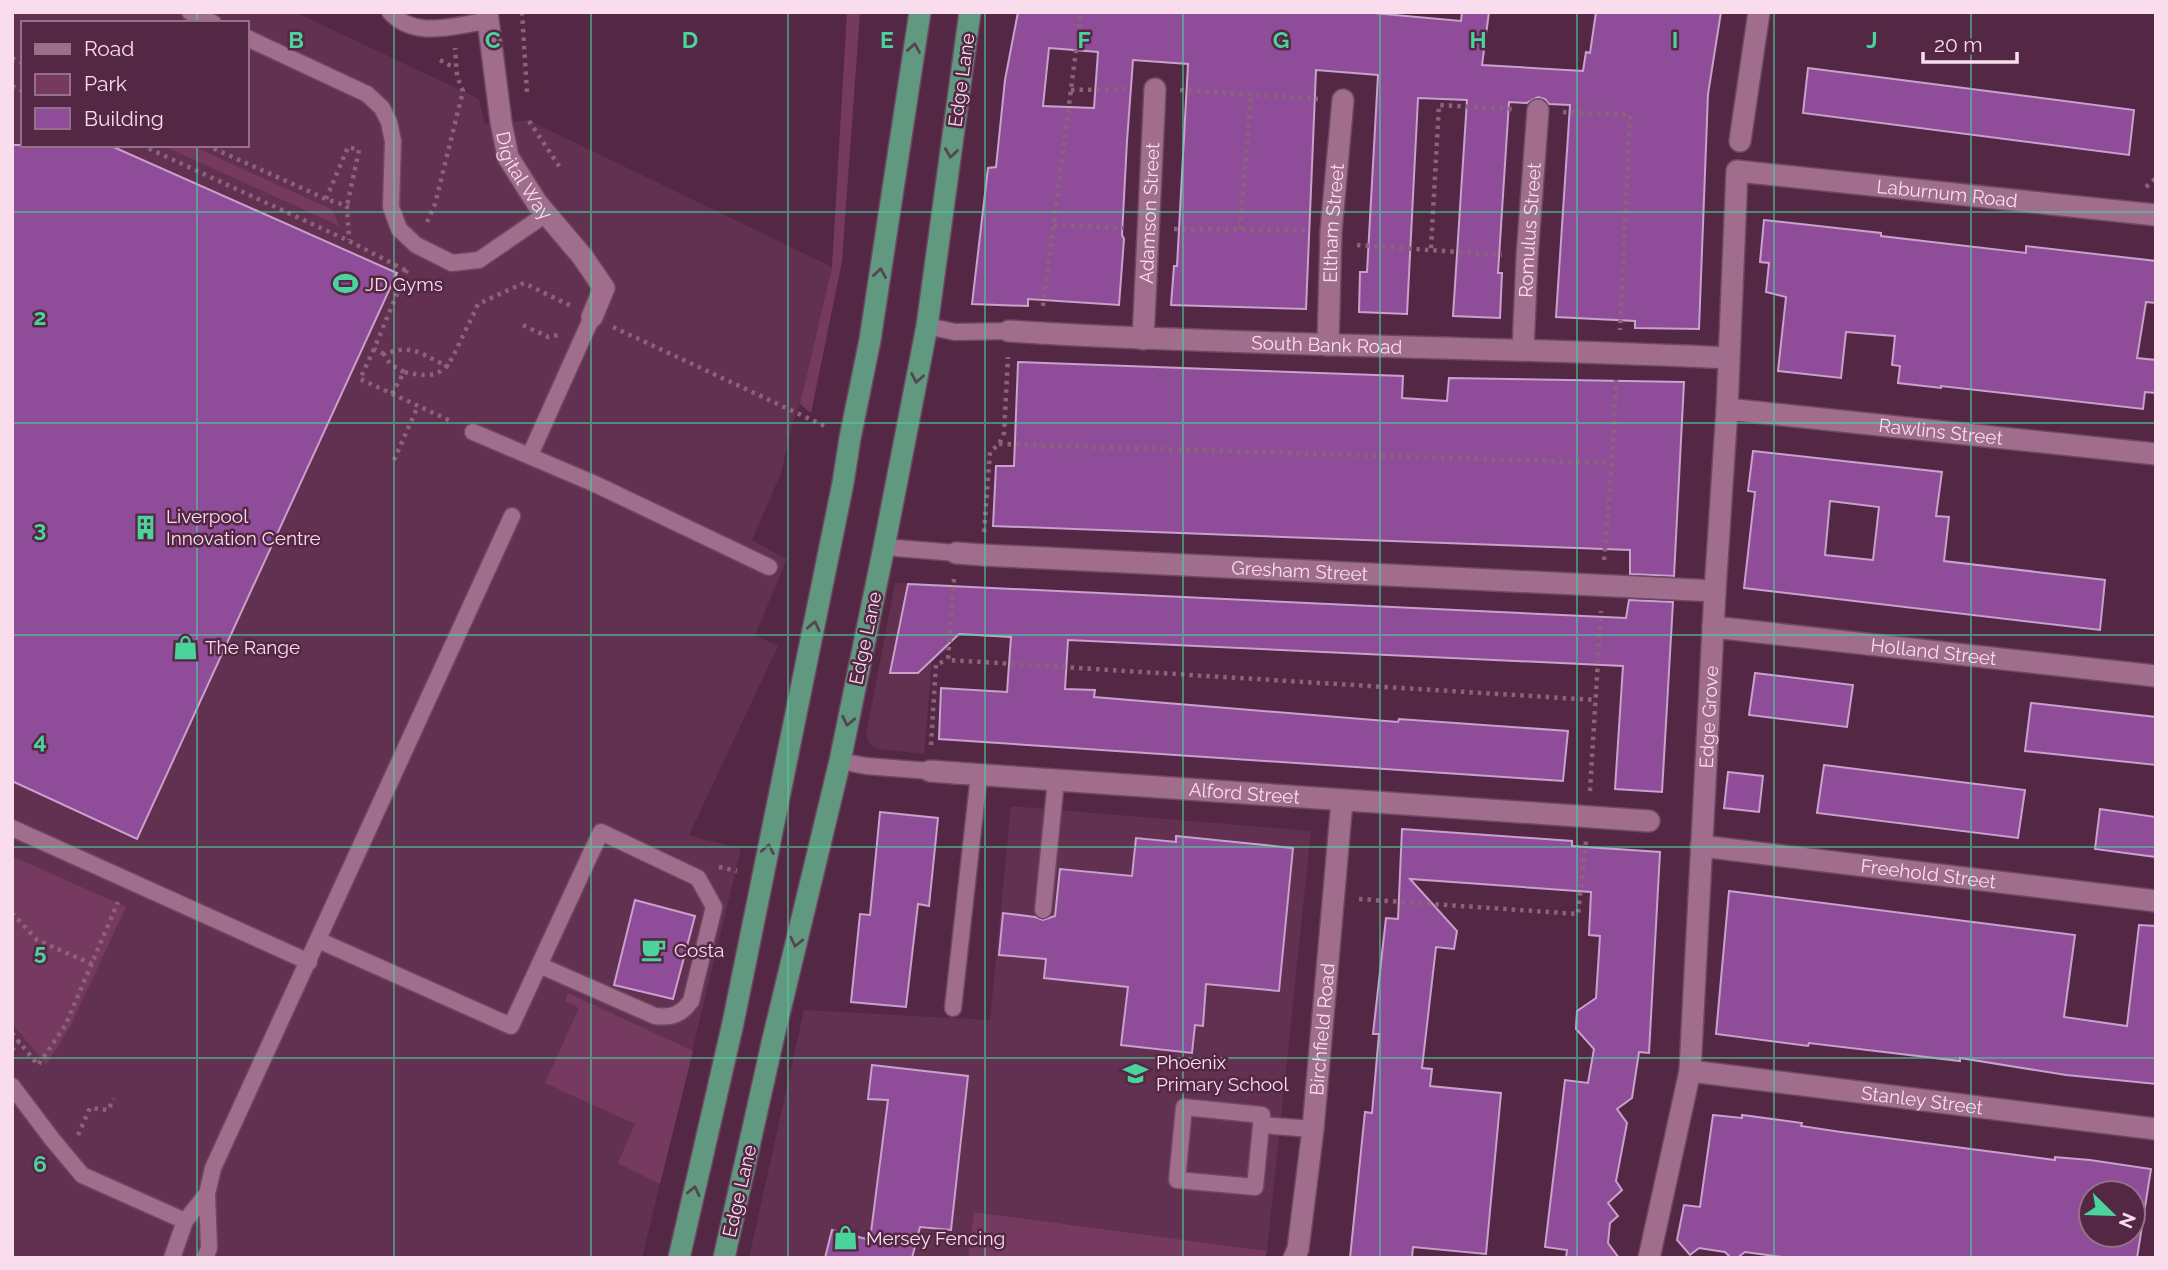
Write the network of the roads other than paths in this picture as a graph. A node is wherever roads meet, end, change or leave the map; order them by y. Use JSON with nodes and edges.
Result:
{"nodes":[{"id":1,"x":190,"y":12,"type":"edge"},
{"id":2,"x":390,"y":12,"type":"edge"},
{"id":3,"x":920,"y":12,"type":"edge"},
{"id":4,"x":970,"y":12,"type":"edge"},
{"id":5,"x":1759,"y":12,"type":"edge"},
{"id":6,"x":487,"y":17,"type":"edge"},
{"id":7,"x":209,"y":21,"type":"edge"},
{"id":8,"x":248,"y":38,"type":"edge"},
{"id":9,"x":1155,"y":89,"type":"road end"},
{"id":10,"x":1343,"y":100,"type":"road end"},
{"id":11,"x":1538,"y":110,"type":"dead end"},
{"id":12,"x":1740,"y":141,"type":"dead end"},
{"id":13,"x":1737,"y":171,"type":"joint"},
{"id":14,"x":546,"y":214,"type":"junction"},
{"id":15,"x":2156,"y":215,"type":"edge"},
{"id":16,"x":590,"y":323,"type":"joint"},
{"id":17,"x":927,"y":326,"type":"junction"},
{"id":18,"x":1009,"y":331,"type":"joint"},
{"id":19,"x":1143,"y":339,"type":"junction"},
{"id":20,"x":1328,"y":345,"type":"junction"},
{"id":21,"x":1523,"y":349,"type":"junction"},
{"id":22,"x":1728,"y":358,"type":"junction"},
{"id":23,"x":1727,"y":409,"type":"junction"},
{"id":24,"x":474,"y":432,"type":"road end"},
{"id":25,"x":2156,"y":454,"type":"edge"},
{"id":26,"x":530,"y":455,"type":"junction"},
{"id":27,"x":512,"y":516,"type":"dead end"},
{"id":28,"x":884,"y":547,"type":"junction"},
{"id":29,"x":956,"y":553,"type":"joint"},
{"id":30,"x":769,"y":567,"type":"dead end"},
{"id":31,"x":1715,"y":591,"type":"junction"},
{"id":32,"x":1713,"y":627,"type":"junction"},
{"id":33,"x":2156,"y":676,"type":"edge"},
{"id":34,"x":839,"y":761,"type":"junction"},
{"id":35,"x":930,"y":771,"type":"joint"},
{"id":36,"x":979,"y":775,"type":"junction"},
{"id":37,"x":1056,"y":780,"type":"junction"},
{"id":38,"x":1342,"y":801,"type":"junction"},
{"id":39,"x":1650,"y":821,"type":"dead end"},
{"id":40,"x":12,"y":828,"type":"edge"},
{"id":41,"x":1701,"y":846,"type":"junction"},
{"id":42,"x":2156,"y":901,"type":"edge"},
{"id":43,"x":1043,"y":910,"type":"dead end"},
{"id":44,"x":318,"y":940,"type":"junction"},
{"id":45,"x":309,"y":962,"type":"junction"},
{"id":46,"x":539,"y":965,"type":"junction"},
{"id":47,"x":953,"y":1008,"type":"dead end"},
{"id":48,"x":1690,"y":1072,"type":"junction"},
{"id":49,"x":12,"y":1086,"type":"edge"},
{"id":50,"x":1261,"y":1125,"type":"junction"},
{"id":51,"x":1313,"y":1129,"type":"junction"},
{"id":52,"x":2156,"y":1129,"type":"edge"},
{"id":53,"x":207,"y":1194,"type":"junction"},
{"id":54,"x":185,"y":1222,"type":"junction"},
{"id":55,"x":172,"y":1258,"type":"edge"},
{"id":56,"x":205,"y":1258,"type":"edge"},
{"id":57,"x":679,"y":1258,"type":"edge"},
{"id":58,"x":724,"y":1258,"type":"edge"},
{"id":59,"x":1294,"y":1258,"type":"edge"},
{"id":60,"x":1649,"y":1258,"type":"edge"}],
"edges":[{"from":1,"to":7,"type":"lane"},
{"from":2,"to":6,"type":"lane"},
{"from":57,"to":3,"type":"highway","one_way":true},
{"from":4,"to":17,"type":"highway","name":"Edge Lane","one_way":true},
{"from":5,"to":12,"type":"street"},
{"from":6,"to":14,"type":"street","name":"Digital Way"},
{"from":8,"to":14,"type":"lane"},
{"from":9,"to":19,"type":"street","name":"Adamson Street"},
{"from":10,"to":20,"type":"street","name":"Eltham Street"},
{"from":11,"to":21,"type":"street","name":"Romulus Street"},
{"from":13,"to":15,"type":"street","name":"Laburnum Road"},
{"from":13,"to":22,"type":"street","name":"Edge Grove"},
{"from":14,"to":16,"type":"street","name":"Digital Way"},
{"from":16,"to":26,"type":"lane"},
{"from":17,"to":18,"type":"lane","name":"South Bank Road"},
{"from":17,"to":28,"type":"highway","name":"Edge Lane","one_way":true},
{"from":18,"to":19,"type":"street","name":"South Bank Road"},
{"from":19,"to":20,"type":"street","name":"South Bank Road"},
{"from":20,"to":21,"type":"street","name":"South Bank Road"},
{"from":21,"to":22,"type":"street","name":"South Bank Road"},
{"from":22,"to":23,"type":"street","name":"Edge Grove"},
{"from":23,"to":25,"type":"street","name":"Rawlins Street"},
{"from":23,"to":31,"type":"street","name":"Edge Grove"},
{"from":24,"to":26,"type":"lane"},
{"from":26,"to":30,"type":"lane"},
{"from":27,"to":44,"type":"lane"},
{"from":28,"to":29,"type":"lane","name":"Gresham Street"},
{"from":28,"to":34,"type":"highway","name":"Edge Lane","one_way":true},
{"from":29,"to":31,"type":"street","name":"Gresham Street"},
{"from":31,"to":32,"type":"street","name":"Edge Grove"},
{"from":32,"to":33,"type":"street","name":"Holland Street"},
{"from":32,"to":41,"type":"street","name":"Edge Grove"},
{"from":34,"to":35,"type":"lane","name":"Alford Street"},
{"from":34,"to":58,"type":"highway","name":"Edge Lane","one_way":true},
{"from":35,"to":36,"type":"street","name":"Alford Street"},
{"from":36,"to":37,"type":"street","name":"Alford Street"},
{"from":36,"to":47,"type":"lane"},
{"from":37,"to":38,"type":"street","name":"Alford Street"},
{"from":37,"to":43,"type":"lane"},
{"from":38,"to":39,"type":"street","name":"Alford Street"},
{"from":38,"to":51,"type":"street","name":"Birchfield Road"},
{"from":40,"to":45,"type":"lane"},
{"from":41,"to":42,"type":"street","name":"Freehold Street"},
{"from":41,"to":48,"type":"street","name":"Edge Grove"},
{"from":44,"to":45,"type":"lane"},
{"from":44,"to":46,"type":"lane"},
{"from":45,"to":53,"type":"lane"},
{"from":46,"to":46,"type":"lane"},
{"from":48,"to":52,"type":"street","name":"Stanley Street"},
{"from":48,"to":60,"type":"street","name":"Edge Grove"},
{"from":49,"to":54,"type":"lane"},
{"from":50,"to":50,"type":"lane"},
{"from":50,"to":51,"type":"lane"},
{"from":51,"to":59,"type":"street","name":"Birchfield Road"},
{"from":53,"to":54,"type":"lane"},
{"from":53,"to":56,"type":"lane"},
{"from":54,"to":55,"type":"lane"}]}
